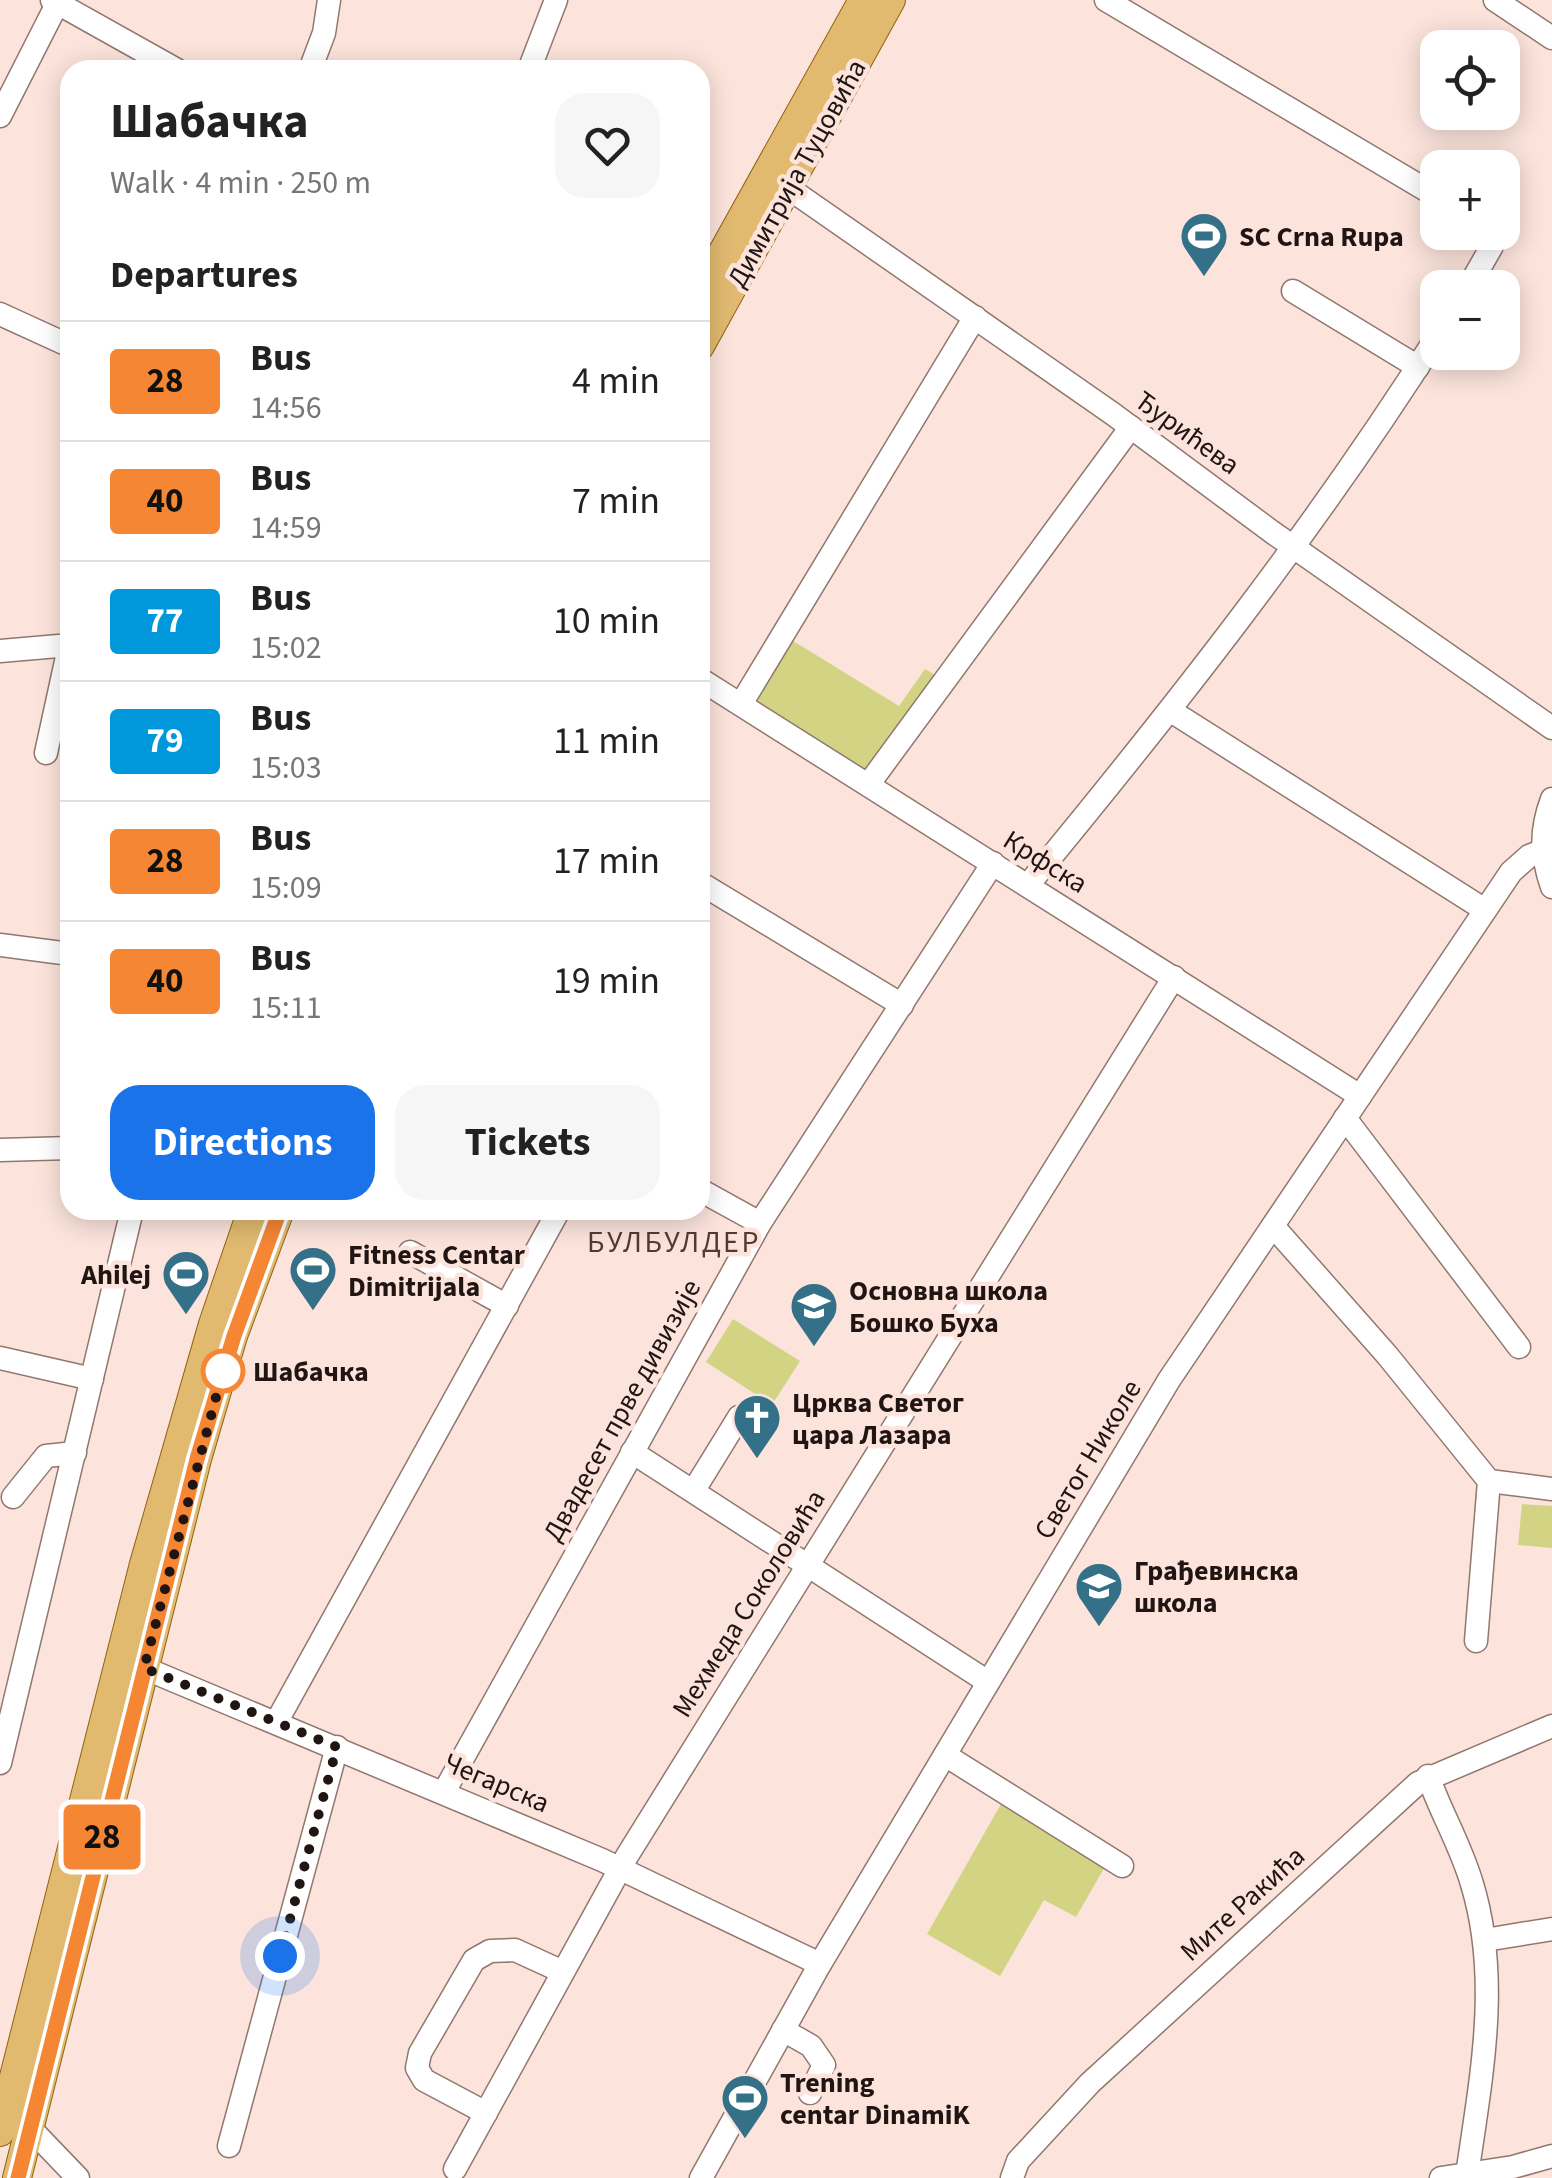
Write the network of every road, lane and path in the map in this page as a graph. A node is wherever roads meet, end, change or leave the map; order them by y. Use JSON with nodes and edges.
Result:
{"nodes":[{"id":1,"x":329,"y":0,"type":"edge"},
{"id":2,"x":863,"y":0,"type":"edge"},
{"id":3,"x":892,"y":0,"type":"edge"},
{"id":4,"x":1106,"y":0,"type":"edge"},
{"id":5,"x":1495,"y":0,"type":"edge"},
{"id":6,"x":57,"y":1,"type":"edge"},
{"id":7,"x":550,"y":2,"type":"edge"},
{"id":8,"x":1552,"y":38,"type":"edge"},
{"id":9,"x":160,"y":60,"type":"edge"},
{"id":10,"x":314,"y":60,"type":"edge"},
{"id":11,"x":532,"y":60,"type":"edge"},
{"id":12,"x":0,"y":116,"type":"edge"},
{"id":13,"x":1420,"y":186,"type":"edge"},
{"id":14,"x":788,"y":187,"type":"junction"},
{"id":15,"x":710,"y":275,"type":"edge"},
{"id":16,"x":1293,"y":292,"type":"dead end"},
{"id":17,"x":0,"y":314,"type":"edge"},
{"id":18,"x":976,"y":317,"type":"junction"},
{"id":19,"x":710,"y":328,"type":"edge"},
{"id":20,"x":60,"y":341,"type":"edge"},
{"id":21,"x":1420,"y":363,"type":"edge"},
{"id":22,"x":1418,"y":366,"type":"junction"},
{"id":23,"x":1131,"y":427,"type":"junction"},
{"id":24,"x":1295,"y":547,"type":"junction"},
{"id":25,"x":60,"y":645,"type":"edge"},
{"id":26,"x":0,"y":651,"type":"edge"},
{"id":27,"x":710,"y":685,"type":"edge"},
{"id":28,"x":60,"y":689,"type":"edge"},
{"id":29,"x":741,"y":704,"type":"junction"},
{"id":30,"x":1171,"y":711,"type":"junction"},
{"id":31,"x":1552,"y":728,"type":"edge"},
{"id":32,"x":46,"y":753,"type":"dead end"},
{"id":33,"x":868,"y":785,"type":"junction"},
{"id":34,"x":1552,"y":799,"type":"edge"},
{"id":35,"x":1542,"y":851,"type":"junction"},
{"id":36,"x":992,"y":863,"type":"junction"},
{"id":37,"x":1028,"y":886,"type":"junction"},
{"id":38,"x":1552,"y":887,"type":"edge"},
{"id":39,"x":710,"y":889,"type":"edge"},
{"id":40,"x":1485,"y":910,"type":"junction"},
{"id":41,"x":0,"y":946,"type":"edge"},
{"id":42,"x":60,"y":953,"type":"edge"},
{"id":43,"x":1174,"y":977,"type":"junction"},
{"id":44,"x":902,"y":1005,"type":"junction"},
{"id":45,"x":1360,"y":1096,"type":"junction"},
{"id":46,"x":1344,"y":1118,"type":"junction"},
{"id":47,"x":60,"y":1148,"type":"edge"},
{"id":48,"x":0,"y":1150,"type":"edge"},
{"id":49,"x":710,"y":1196,"type":"edge"},
{"id":50,"x":130,"y":1220,"type":"edge"},
{"id":51,"x":249,"y":1220,"type":"edge"},
{"id":52,"x":277,"y":1220,"type":"edge"},
{"id":53,"x":553,"y":1220,"type":"edge"},
{"id":54,"x":760,"y":1223,"type":"junction"},
{"id":55,"x":1273,"y":1226,"type":"junction"},
{"id":56,"x":410,"y":1252,"type":"dead end"},
{"id":57,"x":507,"y":1306,"type":"junction"},
{"id":58,"x":1519,"y":1348,"type":"dead end"},
{"id":59,"x":0,"y":1358,"type":"edge"},
{"id":60,"x":92,"y":1379,"type":"junction"},
{"id":61,"x":739,"y":1416,"type":"dead end"},
{"id":62,"x":632,"y":1452,"type":"junction"},
{"id":63,"x":74,"y":1453,"type":"junction"},
{"id":64,"x":1490,"y":1481,"type":"junction"},
{"id":65,"x":1552,"y":1489,"type":"edge"},
{"id":66,"x":694,"y":1490,"type":"junction"},
{"id":67,"x":13,"y":1497,"type":"dead end"},
{"id":68,"x":806,"y":1564,"type":"junction"},
{"id":69,"x":1476,"y":1641,"type":"dead end"},
{"id":70,"x":144,"y":1668,"type":"junction"},
{"id":71,"x":988,"y":1682,"type":"junction"},
{"id":72,"x":277,"y":1722,"type":"junction"},
{"id":73,"x":1552,"y":1726,"type":"edge"},
{"id":74,"x":337,"y":1747,"type":"junction"},
{"id":75,"x":945,"y":1755,"type":"junction"},
{"id":76,"x":0,"y":1763,"type":"edge"},
{"id":77,"x":1428,"y":1776,"type":"junction"},
{"id":78,"x":444,"y":1792,"type":"junction"},
{"id":79,"x":1122,"y":1866,"type":"dead end"},
{"id":80,"x":620,"y":1868,"type":"junction"},
{"id":81,"x":1552,"y":1928,"type":"edge"},
{"id":82,"x":1485,"y":1940,"type":"junction"},
{"id":83,"x":820,"y":1964,"type":"junction"},
{"id":84,"x":563,"y":1972,"type":"junction"},
{"id":85,"x":783,"y":2030,"type":"junction"},
{"id":86,"x":810,"y":2093,"type":"dead end"},
{"id":87,"x":486,"y":2113,"type":"junction"},
{"id":88,"x":1,"y":2120,"type":"edge"},
{"id":89,"x":30,"y":2128,"type":"junction"},
{"id":90,"x":229,"y":2146,"type":"dead end"},
{"id":91,"x":1552,"y":2156,"type":"edge"},
{"id":92,"x":456,"y":2169,"type":"dead end"},
{"id":93,"x":1467,"y":2174,"type":"junction"},
{"id":94,"x":18,"y":2178,"type":"edge"},
{"id":95,"x":78,"y":2178,"type":"edge"},
{"id":96,"x":701,"y":2178,"type":"edge"},
{"id":97,"x":1012,"y":2178,"type":"edge"},
{"id":98,"x":1441,"y":2178,"type":"edge"}],
"edges":[{"from":1,"to":10,"type":"street"},
{"from":2,"to":15,"type":"main road","name":"Димитрија Туцовића"},
{"from":3,"to":14,"type":"main road","name":"Димитрија Туцовића"},
{"from":4,"to":13,"type":"street"},
{"from":5,"to":8,"type":"street"},
{"from":6,"to":9,"type":"street"},
{"from":6,"to":12,"type":"street"},
{"from":7,"to":11,"type":"street"},
{"from":14,"to":18,"type":"street","name":"Ђурићева"},
{"from":14,"to":19,"type":"main road","name":"Димитрија Туцовића"},
{"from":16,"to":22,"type":"street"},
{"from":17,"to":20,"type":"street"},
{"from":18,"to":23,"type":"street","name":"Ђурићева"},
{"from":18,"to":29,"type":"street"},
{"from":21,"to":22,"type":"street"},
{"from":22,"to":24,"type":"street"},
{"from":23,"to":24,"type":"street","name":"Ђурићева"},
{"from":23,"to":33,"type":"street"},
{"from":24,"to":30,"type":"street"},
{"from":24,"to":31,"type":"street","name":"Ђурићева"},
{"from":25,"to":26,"type":"street"},
{"from":27,"to":29,"type":"street","name":"Крфска"},
{"from":28,"to":32,"type":"street"},
{"from":29,"to":33,"type":"street","name":"Крфска"},
{"from":30,"to":37,"type":"street"},
{"from":30,"to":40,"type":"street"},
{"from":33,"to":36,"type":"street","name":"Крфска"},
{"from":34,"to":35,"type":"street"},
{"from":35,"to":38,"type":"street"},
{"from":35,"to":40,"type":"street","name":"Светог Николе"},
{"from":36,"to":37,"type":"street","name":"Крфска"},
{"from":36,"to":44,"type":"street","name":"Двадесет прве дивизије"},
{"from":37,"to":43,"type":"street","name":"Крфска"},
{"from":39,"to":44,"type":"street"},
{"from":40,"to":45,"type":"street","name":"Светог Николе"},
{"from":41,"to":42,"type":"street"},
{"from":43,"to":45,"type":"street","name":"Крфска"},
{"from":43,"to":68,"type":"street","name":"Мехмеда Соколовића"},
{"from":44,"to":54,"type":"street","name":"Двадесет прве дивизије"},
{"from":45,"to":46,"type":"street","name":"Светог Николе"},
{"from":46,"to":55,"type":"street","name":"Светог Николе"},
{"from":46,"to":58,"type":"street"},
{"from":47,"to":48,"type":"street"},
{"from":49,"to":54,"type":"street"},
{"from":50,"to":60,"type":"street"},
{"from":51,"to":88,"type":"main road"},
{"from":52,"to":70,"type":"main road"},
{"from":53,"to":57,"type":"street"},
{"from":54,"to":62,"type":"street","name":"Двадесет прве дивизије"},
{"from":55,"to":64,"type":"street"},
{"from":55,"to":71,"type":"street","name":"Светог Николе"},
{"from":56,"to":57,"type":"street"},
{"from":57,"to":72,"type":"street"},
{"from":59,"to":60,"type":"street"},
{"from":60,"to":63,"type":"street"},
{"from":61,"to":66,"type":"street"},
{"from":62,"to":66,"type":"street"},
{"from":62,"to":78,"type":"street","name":"Двадесет прве дивизије"},
{"from":63,"to":67,"type":"street"},
{"from":63,"to":76,"type":"street"},
{"from":64,"to":65,"type":"street"},
{"from":64,"to":69,"type":"street"},
{"from":66,"to":68,"type":"street"},
{"from":68,"to":71,"type":"street"},
{"from":68,"to":80,"type":"street","name":"Мехмеда Соколовића"},
{"from":70,"to":72,"type":"street","name":"Чегарска"},
{"from":70,"to":89,"type":"main road"},
{"from":71,"to":75,"type":"street","name":"Светог Николе"},
{"from":72,"to":74,"type":"street","name":"Чегарска"},
{"from":73,"to":77,"type":"street","name":"Мите Ракића"},
{"from":74,"to":78,"type":"street","name":"Чегарска"},
{"from":74,"to":90,"type":"street"},
{"from":75,"to":79,"type":"street"},
{"from":75,"to":83,"type":"street","name":"Светог Николе"},
{"from":77,"to":82,"type":"street"},
{"from":77,"to":97,"type":"street","name":"Мите Ракића"},
{"from":78,"to":80,"type":"street","name":"Чегарска"},
{"from":80,"to":83,"type":"street","name":"Чегарска"},
{"from":80,"to":84,"type":"street","name":"Мехмеда Соколовића"},
{"from":81,"to":82,"type":"street"},
{"from":82,"to":93,"type":"street"},
{"from":83,"to":85,"type":"street","name":"Светог Николе"},
{"from":84,"to":87,"type":"street","name":"Мехмеда Соколовића"},
{"from":84,"to":87,"type":"street"},
{"from":85,"to":86,"type":"street"},
{"from":85,"to":96,"type":"street","name":"Светог Николе"},
{"from":87,"to":92,"type":"street","name":"Мехмеда Соколовића"},
{"from":88,"to":89,"type":"street"},
{"from":89,"to":94,"type":"main road"},
{"from":89,"to":95,"type":"street"},
{"from":91,"to":93,"type":"street"},
{"from":93,"to":98,"type":"street"}]}
